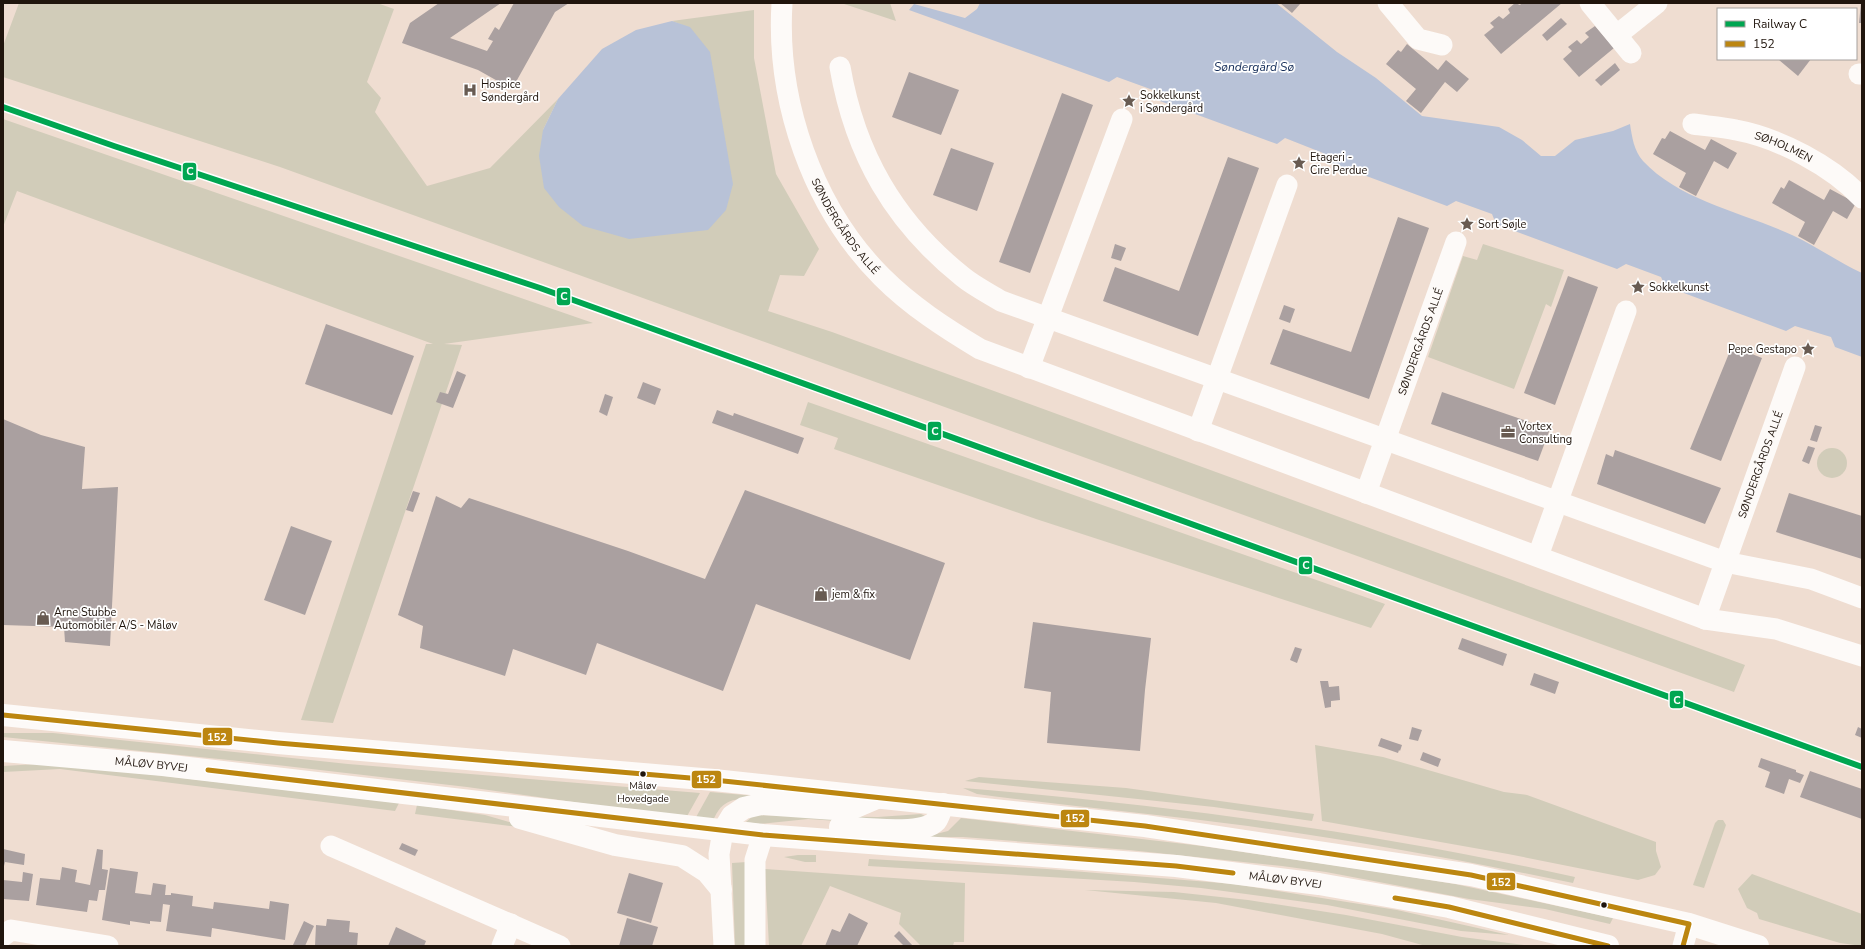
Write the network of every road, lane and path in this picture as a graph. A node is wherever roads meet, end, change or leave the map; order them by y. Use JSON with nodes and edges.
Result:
{"nodes":[{"id":1,"x":782,"y":3,"type":"edge"},
{"id":2,"x":1388,"y":3,"type":"edge"},
{"id":3,"x":1590,"y":3,"type":"edge"},
{"id":4,"x":1657,"y":3,"type":"edge"},
{"id":5,"x":1617,"y":35,"type":"junction"},
{"id":6,"x":1442,"y":45,"type":"dead end"},
{"id":7,"x":1631,"y":53,"type":"dead end"},
{"id":8,"x":840,"y":68,"type":"dead end"},
{"id":9,"x":1122,"y":119,"type":"dead end"},
{"id":10,"x":1693,"y":124,"type":"dead end"},
{"id":11,"x":1287,"y":185,"type":"dead end"},
{"id":12,"x":1862,"y":198,"type":"edge"},
{"id":13,"x":1456,"y":242,"type":"dead end"},
{"id":14,"x":1626,"y":311,"type":"dead end"},
{"id":15,"x":1047,"y":319,"type":"junction"},
{"id":16,"x":1795,"y":367,"type":"dead end"},
{"id":17,"x":1029,"y":368,"type":"junction"},
{"id":18,"x":1216,"y":380,"type":"junction"},
{"id":19,"x":1198,"y":431,"type":"junction"},
{"id":20,"x":1385,"y":440,"type":"junction"},
{"id":21,"x":1366,"y":493,"type":"junction"},
{"id":22,"x":1556,"y":502,"type":"junction"},
{"id":23,"x":1538,"y":556,"type":"junction"},
{"id":24,"x":1725,"y":562,"type":"junction"},
{"id":25,"x":1862,"y":598,"type":"edge"},
{"id":26,"x":1705,"y":619,"type":"junction"},
{"id":27,"x":1862,"y":656,"type":"edge"},
{"id":28,"x":3,"y":715,"type":"edge"},
{"id":29,"x":3,"y":751,"type":"edge"},
{"id":30,"x":880,"y":797,"type":"junction"},
{"id":31,"x":462,"y":800,"type":"junction"},
{"id":32,"x":943,"y":804,"type":"junction"},
{"id":33,"x":723,"y":831,"type":"junction"},
{"id":34,"x":763,"y":835,"type":"junction"},
{"id":35,"x":790,"y":838,"type":"junction"},
{"id":36,"x":331,"y":846,"type":"dead end"},
{"id":37,"x":721,"y":889,"type":"junction"},
{"id":38,"x":511,"y":924,"type":"junction"},
{"id":39,"x":1690,"y":924,"type":"junction"},
{"id":40,"x":3,"y":936,"type":"edge"},
{"id":41,"x":108,"y":946,"type":"edge"},
{"id":42,"x":502,"y":946,"type":"edge"},
{"id":43,"x":560,"y":946,"type":"edge"},
{"id":44,"x":724,"y":946,"type":"edge"},
{"id":45,"x":755,"y":946,"type":"edge"},
{"id":46,"x":1608,"y":946,"type":"edge"},
{"id":47,"x":1683,"y":946,"type":"edge"},
{"id":48,"x":1758,"y":946,"type":"edge"}],
"edges":[{"from":1,"to":17,"type":"street","name":"SØNDERGÅRDS ALLÉ"},
{"from":2,"to":6,"type":"street"},
{"from":3,"to":5,"type":"street"},
{"from":4,"to":5,"type":"street"},
{"from":5,"to":7,"type":"street"},
{"from":8,"to":15,"type":"street"},
{"from":9,"to":15,"type":"street"},
{"from":10,"to":12,"type":"street","name":"SØHOLMEN"},
{"from":11,"to":18,"type":"street"},
{"from":13,"to":20,"type":"street","name":"SØNDERGÅRDS ALLÉ"},
{"from":14,"to":22,"type":"street"},
{"from":15,"to":17,"type":"street"},
{"from":15,"to":18,"type":"street"},
{"from":16,"to":24,"type":"street","name":"SØNDERGÅRDS ALLÉ"},
{"from":17,"to":19,"type":"street","name":"SØNDERGÅRDS ALLÉ"},
{"from":18,"to":19,"type":"street"},
{"from":18,"to":20,"type":"street"},
{"from":19,"to":21,"type":"street","name":"SØNDERGÅRDS ALLÉ"},
{"from":20,"to":21,"type":"street","name":"SØNDERGÅRDS ALLÉ"},
{"from":20,"to":22,"type":"street"},
{"from":21,"to":23,"type":"street","name":"SØNDERGÅRDS ALLÉ"},
{"from":22,"to":23,"type":"street"},
{"from":22,"to":24,"type":"street"},
{"from":23,"to":26,"type":"street","name":"SØNDERGÅRDS ALLÉ"},
{"from":24,"to":25,"type":"street"},
{"from":24,"to":26,"type":"street","name":"SØNDERGÅRDS ALLÉ"},
{"from":26,"to":27,"type":"street","name":"SØNDERGÅRDS ALLÉ"},
{"from":28,"to":30,"type":"main road"},
{"from":29,"to":31,"type":"main road","name":"MÅLØV BYVEJ"},
{"from":30,"to":32,"type":"main road"},
{"from":30,"to":33,"type":"main road"},
{"from":31,"to":33,"type":"main road","name":"MÅLØV BYVEJ"},
{"from":31,"to":37,"type":"main road"},
{"from":32,"to":35,"type":"main road"},
{"from":32,"to":39,"type":"main road"},
{"from":33,"to":34,"type":"main road","name":"MÅLØV BYVEJ"},
{"from":33,"to":37,"type":"street"},
{"from":34,"to":35,"type":"main road","name":"MÅLØV BYVEJ"},
{"from":34,"to":45,"type":"street"},
{"from":35,"to":46,"type":"main road","name":"MÅLØV BYVEJ"},
{"from":36,"to":38,"type":"street"},
{"from":37,"to":44,"type":"street"},
{"from":38,"to":42,"type":"street"},
{"from":38,"to":43,"type":"street"},
{"from":39,"to":47,"type":"street"},
{"from":39,"to":48,"type":"main road"},
{"from":40,"to":41,"type":"street"}]}
